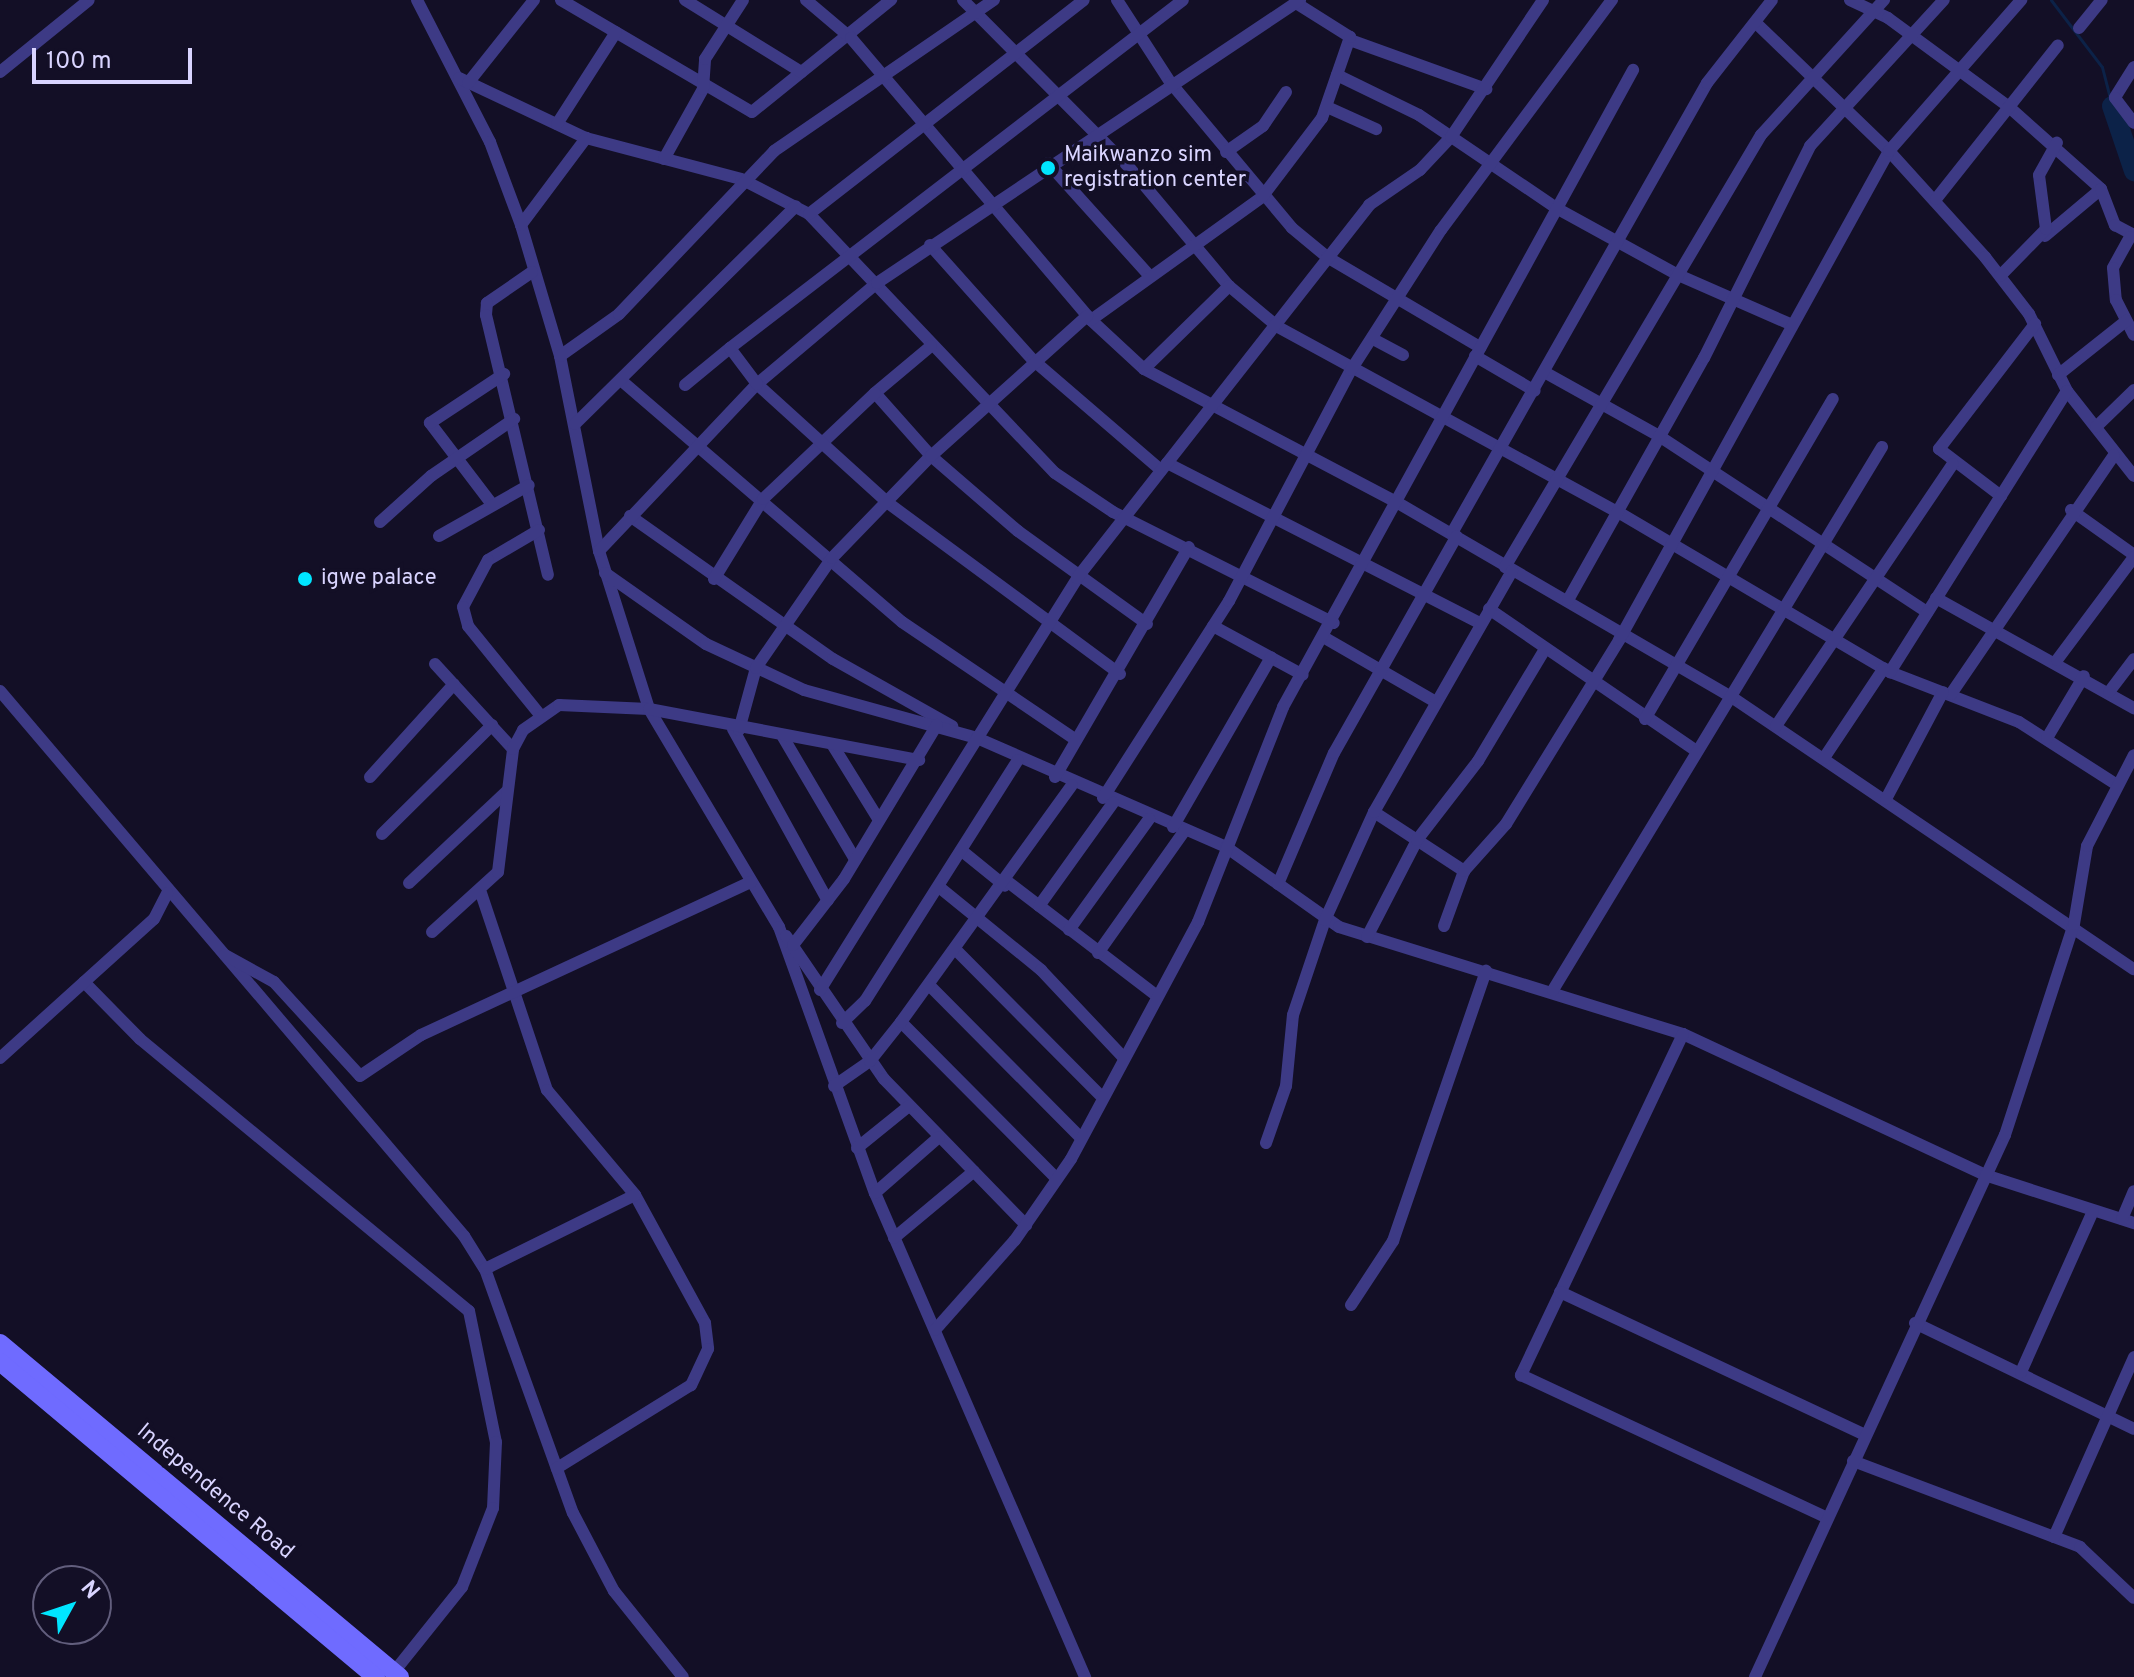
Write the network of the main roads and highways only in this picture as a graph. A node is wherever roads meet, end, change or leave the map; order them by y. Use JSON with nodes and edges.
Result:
{"nodes":[{"id":1,"x":0,"y":1343,"type":"edge"},
{"id":2,"x":0,"y":1362,"type":"edge"},
{"id":3,"x":395,"y":1676,"type":"edge"},
{"id":4,"x":376,"y":1677,"type":"edge"}],
"edges":[{"from":1,"to":3,"type":"main road","name":"Independence Road"},
{"from":2,"to":4,"type":"main road","name":"Independence Road"}]}
